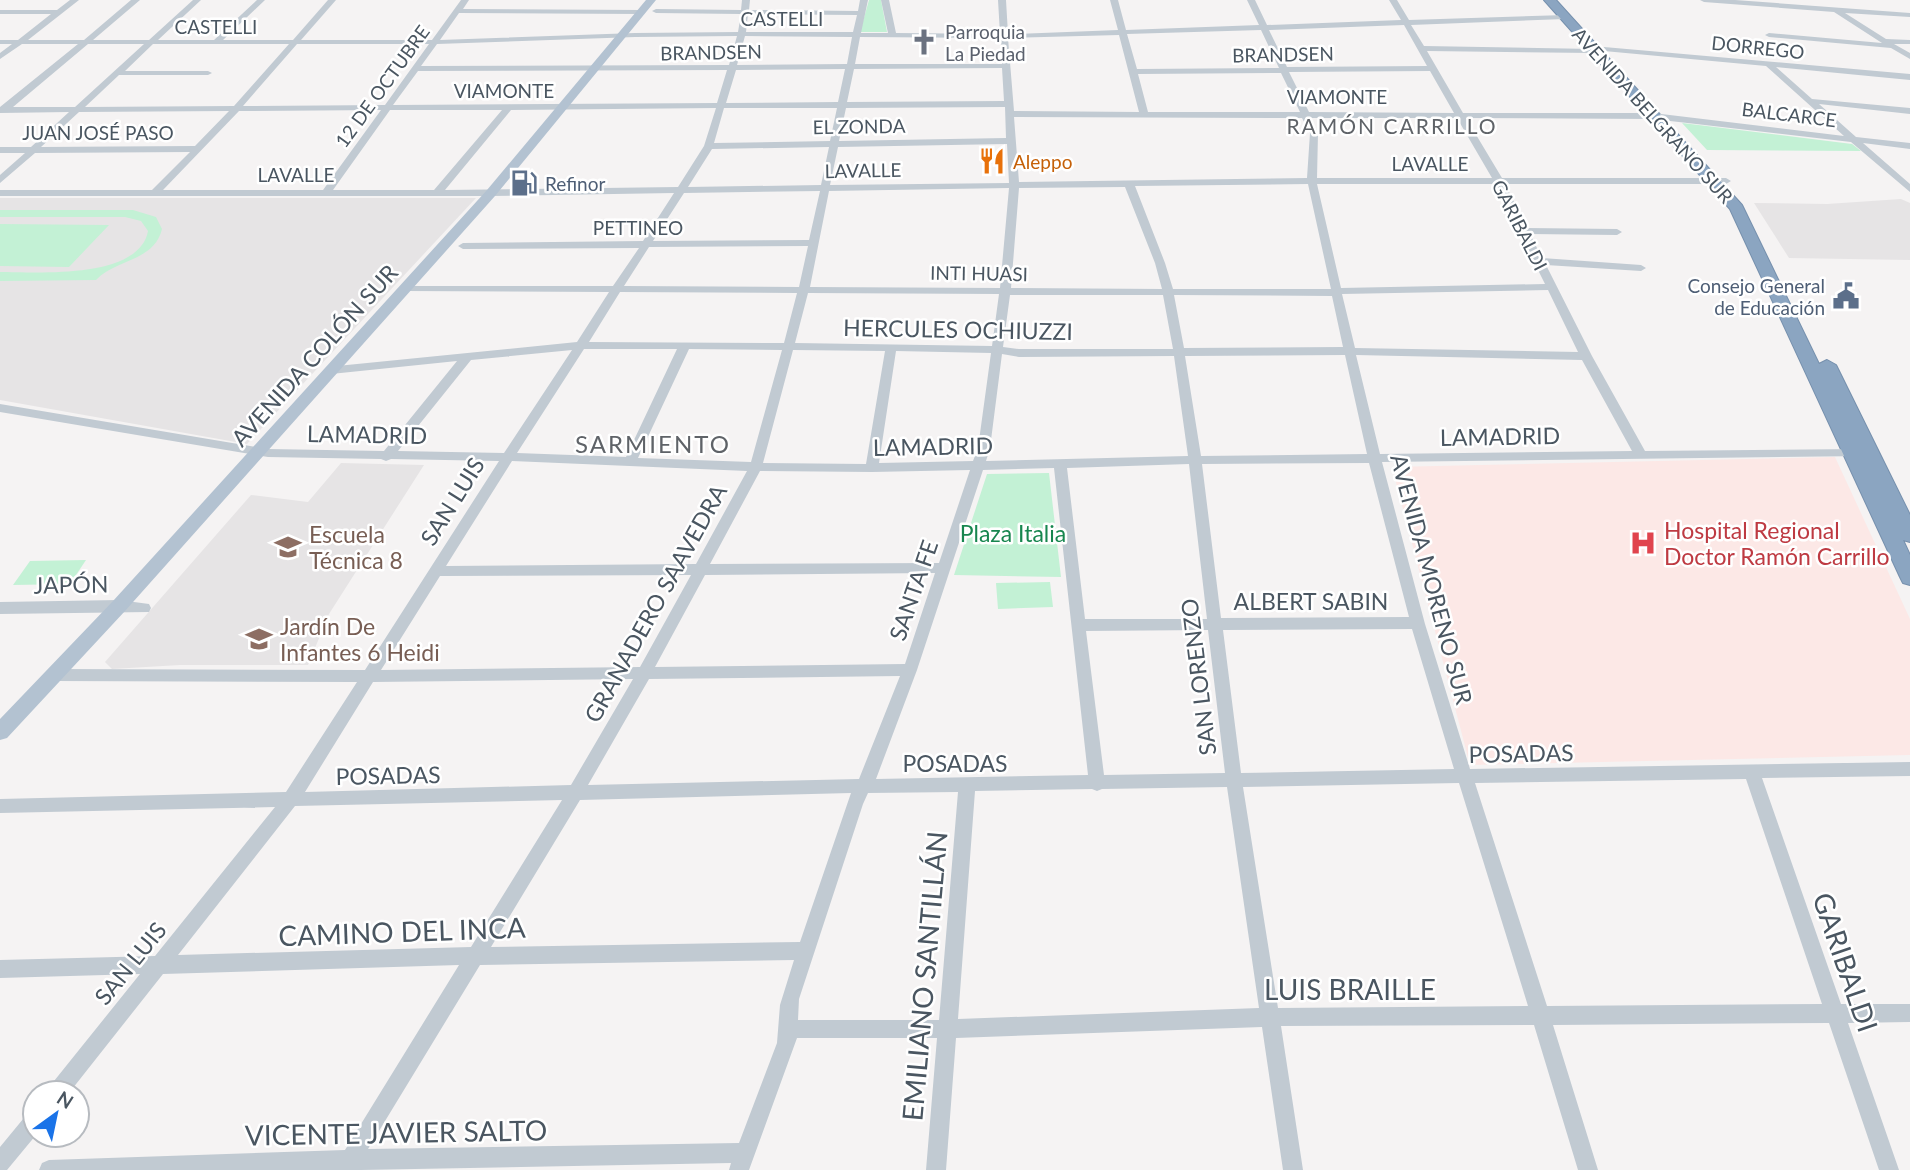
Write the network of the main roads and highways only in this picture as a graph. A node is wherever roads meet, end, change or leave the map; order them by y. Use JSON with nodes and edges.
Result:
{"nodes":[{"id":1,"x":1550,"y":0,"type":"edge"},
{"id":2,"x":1559,"y":0,"type":"edge"},
{"id":3,"x":654,"y":5,"type":"edge"},
{"id":4,"x":1599,"y":50,"type":"junction"},
{"id":5,"x":1861,"y":453,"type":"junction"},
{"id":6,"x":1910,"y":536,"type":"edge"},
{"id":7,"x":1910,"y":578,"type":"edge"},
{"id":8,"x":0,"y":732,"type":"edge"}],
"edges":[{"from":1,"to":4,"type":"highway","name":"AVENIDA BELGRANO SUR"},
{"from":2,"to":4,"type":"highway","name":"AVENIDA BELGRANO SUR"},
{"from":3,"to":8,"type":"main road","name":"AVENIDA COLÓN SUR"},
{"from":4,"to":5,"type":"highway","name":"AVENIDA BELGRANO SUR"},
{"from":5,"to":6,"type":"highway","name":"AVENIDA BELGRANO SUR"},
{"from":5,"to":7,"type":"highway","name":"AVENIDA BELGRANO SUR"}]}
